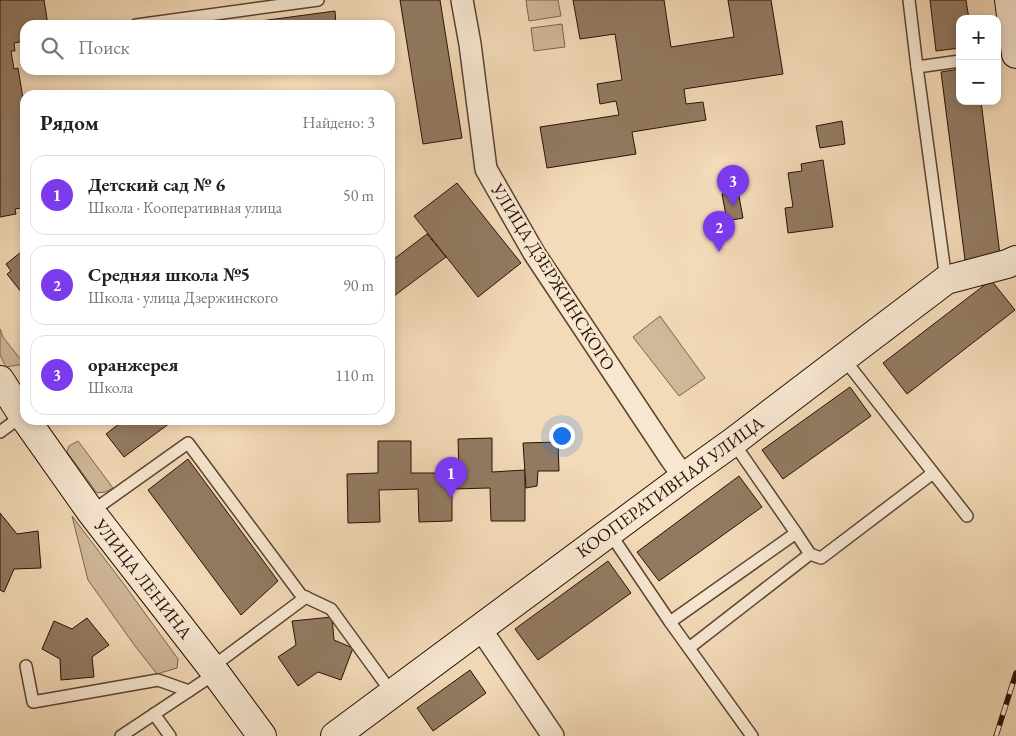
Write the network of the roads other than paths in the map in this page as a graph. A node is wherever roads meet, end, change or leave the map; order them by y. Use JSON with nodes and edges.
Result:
{"nodes":[{"id":1,"x":318,"y":0,"type":"edge"},
{"id":2,"x":462,"y":0,"type":"edge"},
{"id":3,"x":909,"y":0,"type":"edge"},
{"id":4,"x":1009,"y":0,"type":"edge"},
{"id":5,"x":172,"y":20,"type":"edge"},
{"id":6,"x":1013,"y":53,"type":"edge"},
{"id":7,"x":956,"y":62,"type":"edge"},
{"id":8,"x":918,"y":67,"type":"junction"},
{"id":9,"x":1016,"y":260,"type":"edge"},
{"id":10,"x":946,"y":280,"type":"junction"},
{"id":11,"x":844,"y":358,"type":"junction"},
{"id":12,"x":0,"y":380,"type":"edge"},
{"id":13,"x":20,"y":410,"type":"edge"},
{"id":14,"x":20,"y":421,"type":"edge"},
{"id":15,"x":30,"y":425,"type":"edge"},
{"id":16,"x":0,"y":432,"type":"edge"},
{"id":17,"x":733,"y":442,"type":"junction"},
{"id":18,"x":933,"y":473,"type":"junction"},
{"id":19,"x":684,"y":477,"type":"junction"},
{"id":20,"x":91,"y":512,"type":"junction"},
{"id":21,"x":967,"y":516,"type":"dead end"},
{"id":22,"x":609,"y":532,"type":"junction"},
{"id":23,"x":796,"y":533,"type":"junction"},
{"id":24,"x":810,"y":554,"type":"junction"},
{"id":25,"x":306,"y":597,"type":"junction"},
{"id":26,"x":670,"y":622,"type":"junction"},
{"id":27,"x":480,"y":628,"type":"junction"},
{"id":28,"x":689,"y":648,"type":"junction"},
{"id":29,"x":26,"y":666,"type":"dead end"},
{"id":30,"x":214,"y":670,"type":"junction"},
{"id":31,"x":189,"y":691,"type":"junction"},
{"id":32,"x":392,"y":693,"type":"junction"},
{"id":33,"x":154,"y":714,"type":"junction"},
{"id":34,"x":121,"y":736,"type":"edge"},
{"id":35,"x":170,"y":736,"type":"edge"},
{"id":36,"x":262,"y":736,"type":"edge"},
{"id":37,"x":335,"y":736,"type":"edge"},
{"id":38,"x":553,"y":736,"type":"edge"},
{"id":39,"x":752,"y":736,"type":"edge"}],
"edges":[{"from":1,"to":5,"type":"lane"},
{"from":2,"to":19,"type":"street","name":"УЛИЦА ДЗЕРЖИНСКОГО"},
{"from":3,"to":8,"type":"lane"},
{"from":4,"to":6,"type":"street"},
{"from":7,"to":8,"type":"lane"},
{"from":8,"to":10,"type":"lane"},
{"from":9,"to":10,"type":"street","name":"КООПЕРАТИВНАЯ УЛИЦА"},
{"from":10,"to":11,"type":"street","name":"КООПЕРАТИВНАЯ УЛИЦА"},
{"from":11,"to":17,"type":"street","name":"КООПЕРАТИВНАЯ УЛИЦА"},
{"from":11,"to":18,"type":"lane"},
{"from":12,"to":13,"type":"street","name":"УЛИЦА ЛЕНИНА"},
{"from":14,"to":16,"type":"lane"},
{"from":15,"to":20,"type":"street","name":"УЛИЦА ЛЕНИНА"},
{"from":17,"to":19,"type":"street","name":"КООПЕРАТИВНАЯ УЛИЦА"},
{"from":17,"to":23,"type":"lane"},
{"from":18,"to":21,"type":"lane"},
{"from":18,"to":24,"type":"lane"},
{"from":19,"to":22,"type":"street","name":"КООПЕРАТИВНАЯ УЛИЦА"},
{"from":20,"to":25,"type":"lane"},
{"from":20,"to":30,"type":"street","name":"УЛИЦА ЛЕНИНА"},
{"from":22,"to":26,"type":"lane"},
{"from":22,"to":27,"type":"street","name":"КООПЕРАТИВНАЯ УЛИЦА"},
{"from":23,"to":24,"type":"lane"},
{"from":23,"to":26,"type":"lane"},
{"from":24,"to":28,"type":"lane"},
{"from":25,"to":30,"type":"lane"},
{"from":25,"to":32,"type":"lane"},
{"from":26,"to":28,"type":"lane"},
{"from":27,"to":32,"type":"street","name":"КООПЕРАТИВНАЯ УЛИЦА"},
{"from":27,"to":38,"type":"street"},
{"from":28,"to":39,"type":"lane"},
{"from":29,"to":31,"type":"lane"},
{"from":30,"to":31,"type":"lane"},
{"from":30,"to":36,"type":"street","name":"УЛИЦА ЛЕНИНА"},
{"from":31,"to":33,"type":"lane"},
{"from":32,"to":37,"type":"street","name":"КООПЕРАТИВНАЯ УЛИЦА"},
{"from":33,"to":34,"type":"lane"},
{"from":33,"to":35,"type":"lane"}]}
